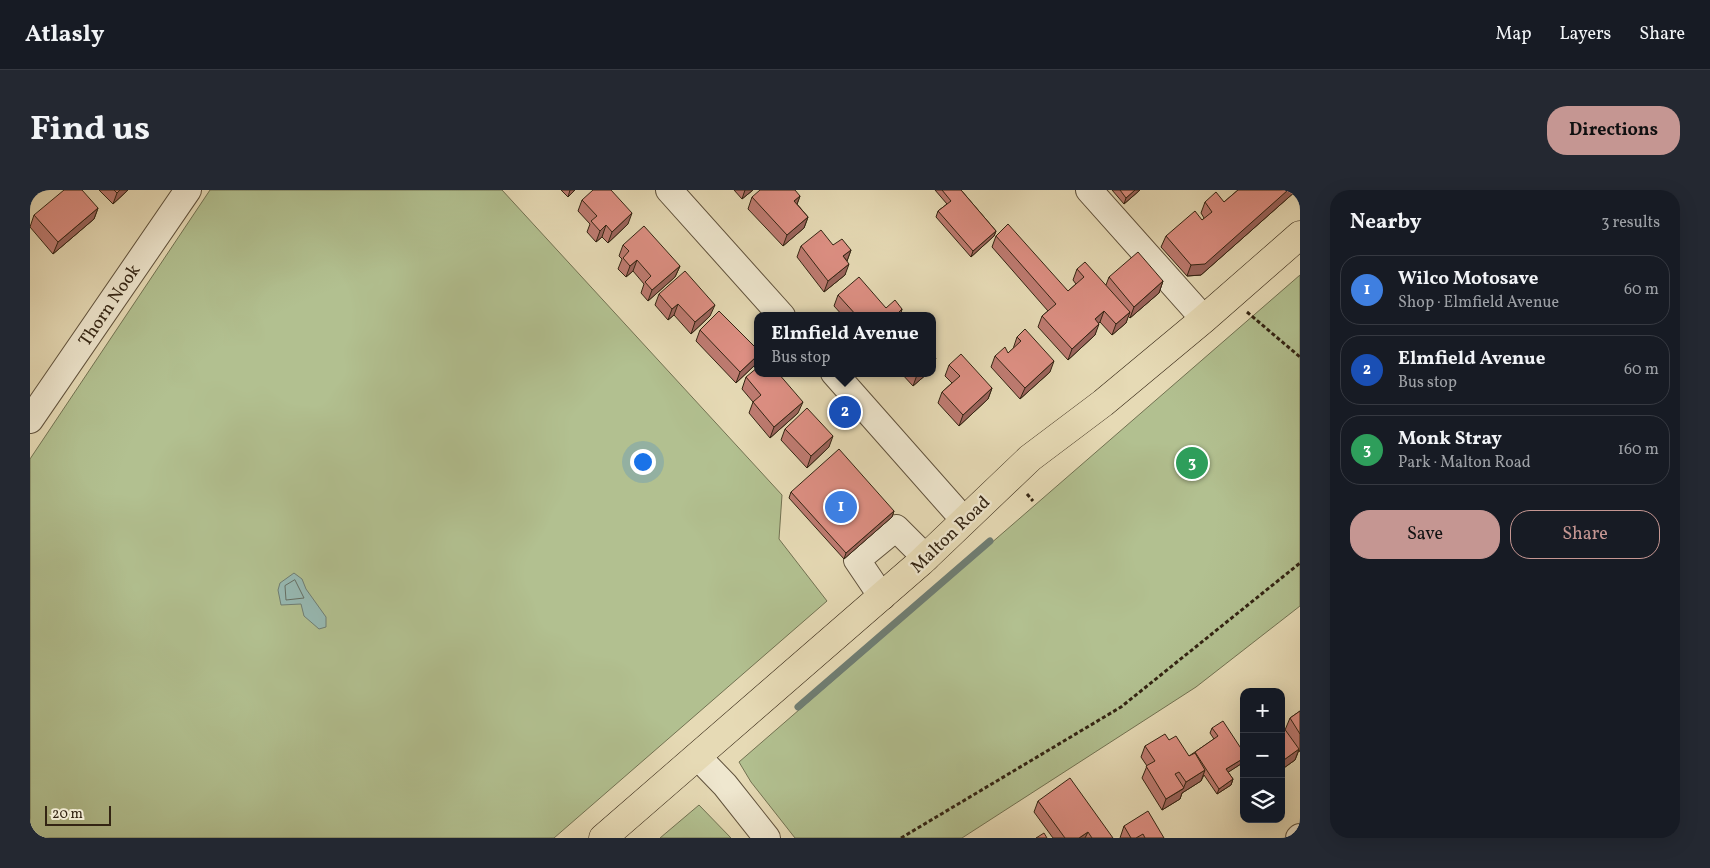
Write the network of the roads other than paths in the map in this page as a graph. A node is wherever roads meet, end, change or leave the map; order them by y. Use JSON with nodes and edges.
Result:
{"nodes":[{"id":1,"x":188,"y":190,"type":"edge"},
{"id":2,"x":669,"y":190,"type":"edge"},
{"id":3,"x":1089,"y":190,"type":"edge"},
{"id":4,"x":1300,"y":235,"type":"edge"},
{"id":5,"x":778,"y":312,"type":"edge"},
{"id":6,"x":1204,"y":319,"type":"junction"},
{"id":7,"x":838,"y":377,"type":"edge"},
{"id":8,"x":30,"y":420,"type":"edge"},
{"id":9,"x":964,"y":520,"type":"junction"},
{"id":10,"x":926,"y":558,"type":"junction"},
{"id":11,"x":882,"y":597,"type":"junction"},
{"id":12,"x":696,"y":756,"type":"junction"},
{"id":13,"x":603,"y":838,"type":"edge"},
{"id":14,"x":767,"y":838,"type":"edge"}],
"edges":[{"from":1,"to":8,"type":"street","name":"Thorn Nook"},
{"from":2,"to":5,"type":"street"},
{"from":3,"to":6,"type":"street"},
{"from":4,"to":6,"type":"main road","name":"Malton Road"},
{"from":6,"to":9,"type":"main road","name":"Malton Road"},
{"from":7,"to":9,"type":"street"},
{"from":9,"to":10,"type":"main road","name":"Malton Road"},
{"from":10,"to":11,"type":"main road","name":"Malton Road"},
{"from":10,"to":11,"type":"street"},
{"from":11,"to":12,"type":"main road","name":"Malton Road"},
{"from":12,"to":13,"type":"main road","name":"Malton Road"},
{"from":12,"to":14,"type":"street"}]}
